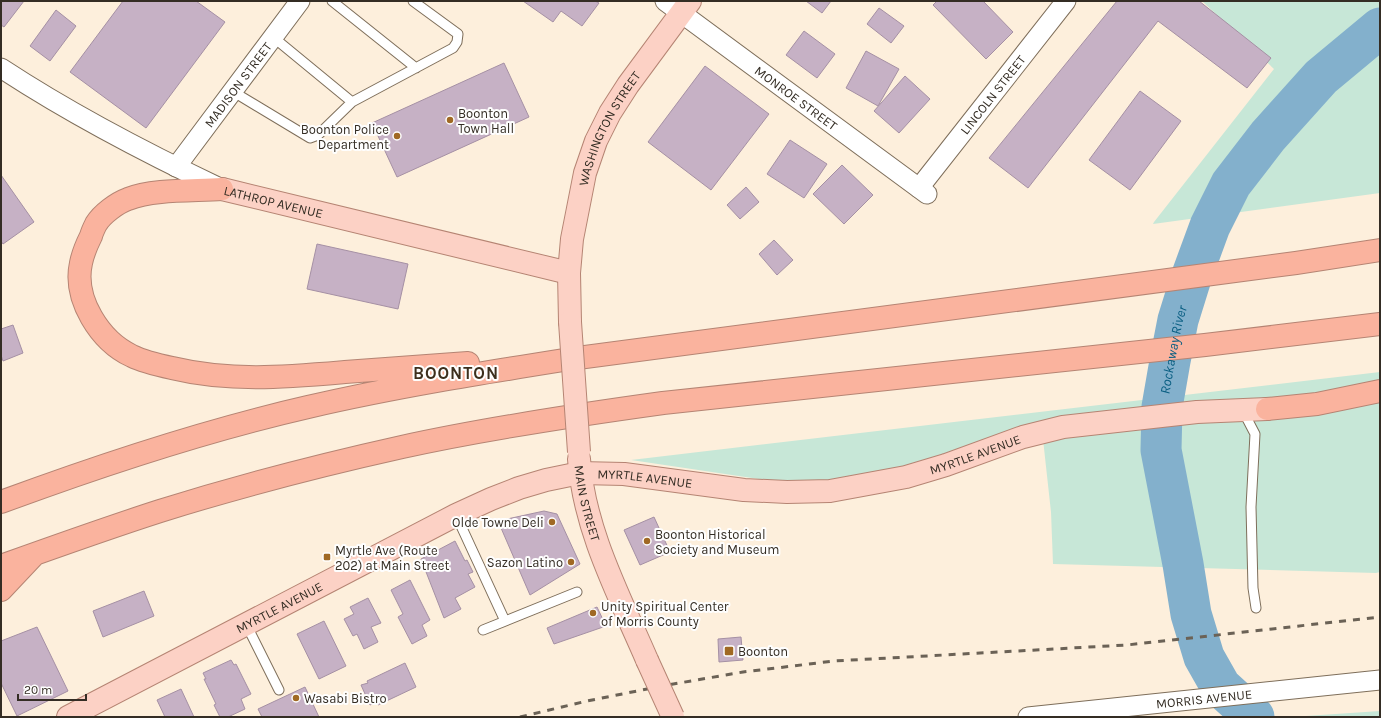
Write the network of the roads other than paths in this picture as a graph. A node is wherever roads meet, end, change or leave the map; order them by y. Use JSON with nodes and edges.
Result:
{"nodes":[{"id":1,"x":300,"y":1,"type":"edge"},
{"id":2,"x":332,"y":1,"type":"edge"},
{"id":3,"x":413,"y":1,"type":"edge"},
{"id":4,"x":1066,"y":1,"type":"edge"},
{"id":5,"x":679,"y":5,"type":"edge"},
{"id":6,"x":273,"y":37,"type":"junction"},
{"id":7,"x":1,"y":68,"type":"edge"},
{"id":8,"x":416,"y":68,"type":"junction"},
{"id":9,"x":232,"y":91,"type":"junction"},
{"id":10,"x":352,"y":102,"type":"junction"},
{"id":11,"x":176,"y":167,"type":"junction"},
{"id":12,"x":222,"y":189,"type":"junction"},
{"id":13,"x":923,"y":191,"type":"joint"},
{"id":14,"x":1380,"y":250,"type":"edge"},
{"id":15,"x":569,"y":273,"type":"junction"},
{"id":16,"x":1380,"y":324,"type":"edge"},
{"id":17,"x":654,"y":348,"type":"junction"},
{"id":18,"x":1380,"y":392,"type":"edge"},
{"id":19,"x":1267,"y":409,"type":"joint"},
{"id":20,"x":1242,"y":410,"type":"junction"},
{"id":21,"x":580,"y":473,"type":"junction"},
{"id":22,"x":1,"y":502,"type":"edge"},
{"id":23,"x":456,"y":515,"type":"junction"},
{"id":24,"x":35,"y":553,"type":"junction"},
{"id":25,"x":1,"y":566,"type":"edge"},
{"id":26,"x":1,"y":590,"type":"edge"},
{"id":27,"x":577,"y":592,"type":"dead end"},
{"id":28,"x":1256,"y":608,"type":"dead end"},
{"id":29,"x":505,"y":621,"type":"junction"},
{"id":30,"x":246,"y":624,"type":"junction"},
{"id":31,"x":483,"y":630,"type":"dead end"},
{"id":32,"x":1380,"y":680,"type":"edge"},
{"id":33,"x":279,"y":690,"type":"dead end"},
{"id":34,"x":68,"y":717,"type":"edge"},
{"id":35,"x":673,"y":717,"type":"edge"},
{"id":36,"x":1028,"y":717,"type":"edge"}],
"edges":[{"from":1,"to":6,"type":"street","name":"MADISON STREET"},
{"from":2,"to":8,"type":"lane"},
{"from":3,"to":8,"type":"lane"},
{"from":4,"to":13,"type":"street","name":"LINCOLN STREET"},
{"from":5,"to":13,"type":"street","name":"MONROE STREET"},
{"from":5,"to":15,"type":"main road","name":"WASHINGTON STREET"},
{"from":6,"to":9,"type":"street","name":"MADISON STREET"},
{"from":6,"to":10,"type":"lane"},
{"from":7,"to":11,"type":"street","name":"LATHROP AVENUE"},
{"from":8,"to":10,"type":"lane"},
{"from":9,"to":10,"type":"lane"},
{"from":9,"to":11,"type":"street","name":"MADISON STREET"},
{"from":11,"to":12,"type":"street","name":"LATHROP AVENUE"},
{"from":12,"to":15,"type":"main road","name":"LATHROP AVENUE"},
{"from":12,"to":17,"type":"highway"},
{"from":14,"to":17,"type":"highway"},
{"from":15,"to":21,"type":"main road","name":"MAIN STREET","bridge":true},
{"from":16,"to":24,"type":"highway"},
{"from":17,"to":22,"type":"highway"},
{"from":18,"to":19,"type":"highway"},
{"from":19,"to":20,"type":"main road","name":"MYRTLE AVENUE"},
{"from":20,"to":21,"type":"main road","name":"MYRTLE AVENUE"},
{"from":20,"to":28,"type":"lane"},
{"from":21,"to":23,"type":"main road","name":"MYRTLE AVENUE"},
{"from":21,"to":35,"type":"main road","name":"MAIN STREET","bridge":true},
{"from":23,"to":29,"type":"lane"},
{"from":23,"to":30,"type":"main road","name":"MYRTLE AVENUE"},
{"from":24,"to":25,"type":"highway"},
{"from":24,"to":26,"type":"highway"},
{"from":27,"to":29,"type":"lane"},
{"from":29,"to":31,"type":"lane"},
{"from":30,"to":33,"type":"lane"},
{"from":30,"to":34,"type":"main road","name":"MYRTLE AVENUE"},
{"from":32,"to":36,"type":"street","name":"MORRIS AVENUE"}]}
